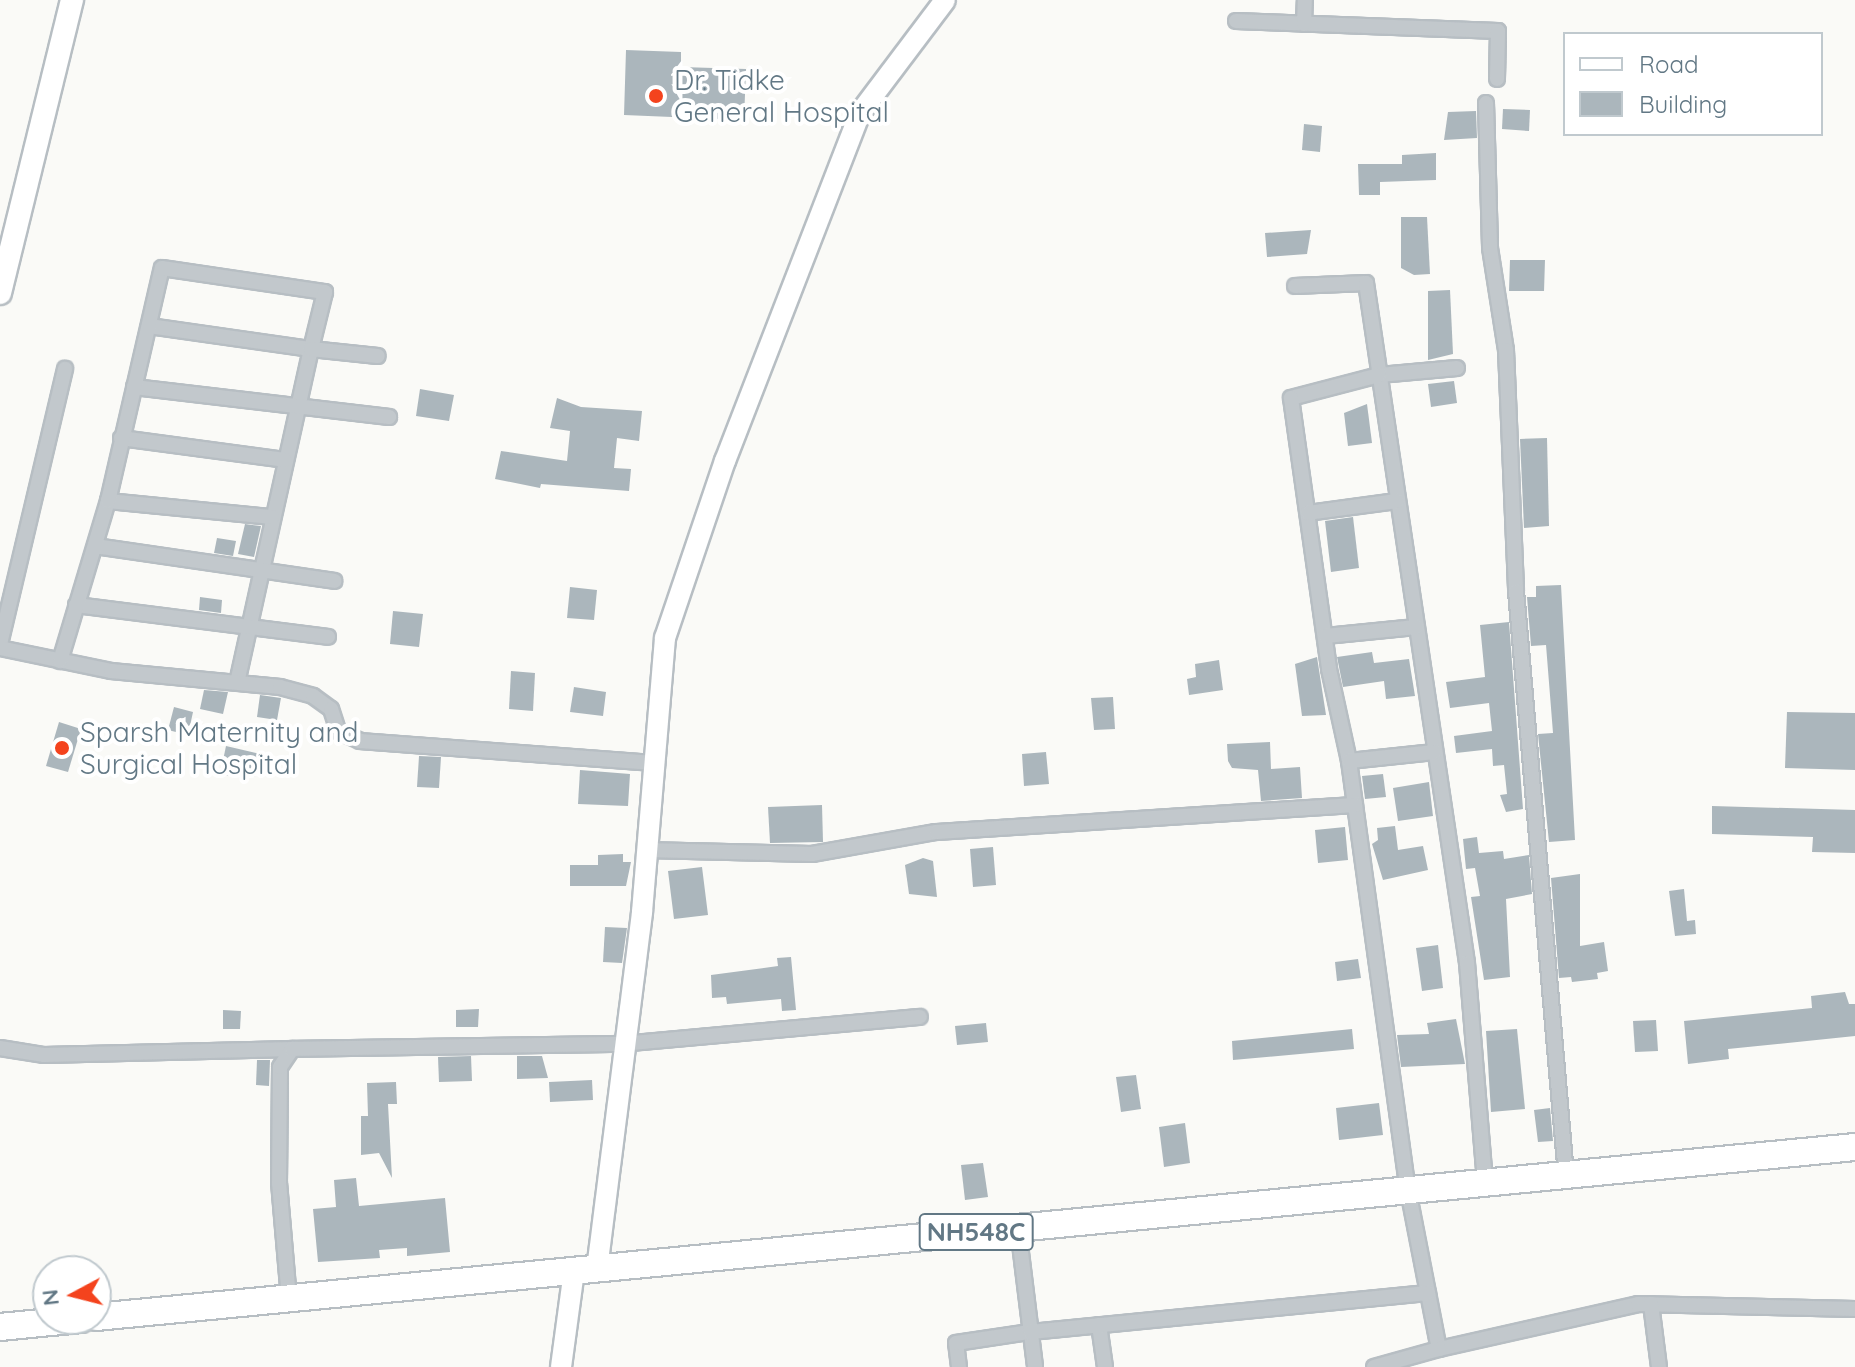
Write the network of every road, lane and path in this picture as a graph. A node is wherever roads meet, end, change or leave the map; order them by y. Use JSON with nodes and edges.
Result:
{"nodes":[{"id":1,"x":72,"y":0,"type":"edge"},
{"id":2,"x":945,"y":0,"type":"edge"},
{"id":3,"x":1305,"y":0,"type":"edge"},
{"id":4,"x":1236,"y":21,"type":"dead end"},
{"id":5,"x":1304,"y":24,"type":"junction"},
{"id":6,"x":1497,"y":79,"type":"dead end"},
{"id":7,"x":1486,"y":103,"type":"dead end"},
{"id":8,"x":1295,"y":286,"type":"dead end"},
{"id":9,"x":0,"y":293,"type":"edge"},
{"id":10,"x":149,"y":326,"type":"junction"},
{"id":11,"x":311,"y":349,"type":"junction"},
{"id":12,"x":378,"y":356,"type":"dead end"},
{"id":13,"x":1457,"y":368,"type":"dead end"},
{"id":14,"x":65,"y":369,"type":"dead end"},
{"id":15,"x":1379,"y":375,"type":"junction"},
{"id":16,"x":134,"y":387,"type":"junction"},
{"id":17,"x":295,"y":408,"type":"junction"},
{"id":18,"x":389,"y":417,"type":"dead end"},
{"id":19,"x":121,"y":438,"type":"junction"},
{"id":20,"x":285,"y":460,"type":"junction"},
{"id":21,"x":108,"y":501,"type":"junction"},
{"id":22,"x":1397,"y":501,"type":"junction"},
{"id":23,"x":1308,"y":513,"type":"junction"},
{"id":24,"x":272,"y":517,"type":"junction"},
{"id":25,"x":95,"y":546,"type":"junction"},
{"id":26,"x":259,"y":572,"type":"junction"},
{"id":27,"x":334,"y":581,"type":"dead end"},
{"id":28,"x":76,"y":605,"type":"junction"},
{"id":29,"x":1417,"y":627,"type":"junction"},
{"id":30,"x":246,"y":630,"type":"junction"},
{"id":31,"x":1325,"y":636,"type":"junction"},
{"id":32,"x":328,"y":637,"type":"dead end"},
{"id":33,"x":0,"y":646,"type":"edge"},
{"id":34,"x":60,"y":661,"type":"junction"},
{"id":35,"x":237,"y":682,"type":"junction"},
{"id":36,"x":1435,"y":752,"type":"junction"},
{"id":37,"x":1349,"y":761,"type":"junction"},
{"id":38,"x":653,"y":763,"type":"junction"},
{"id":39,"x":1355,"y":805,"type":"junction"},
{"id":40,"x":645,"y":850,"type":"junction"},
{"id":41,"x":920,"y":1017,"type":"dead end"},
{"id":42,"x":621,"y":1044,"type":"junction"},
{"id":43,"x":0,"y":1048,"type":"edge"},
{"id":44,"x":292,"y":1049,"type":"junction"},
{"id":45,"x":1855,"y":1147,"type":"edge"},
{"id":46,"x":1566,"y":1175,"type":"junction"},
{"id":47,"x":1485,"y":1183,"type":"junction"},
{"id":48,"x":1408,"y":1190,"type":"junction"},
{"id":49,"x":1018,"y":1228,"type":"junction"},
{"id":50,"x":585,"y":1270,"type":"junction"},
{"id":51,"x":1428,"y":1293,"type":"junction"},
{"id":52,"x":289,"y":1299,"type":"junction"},
{"id":53,"x":1651,"y":1304,"type":"junction"},
{"id":54,"x":1855,"y":1309,"type":"edge"},
{"id":55,"x":112,"y":1316,"type":"edge"},
{"id":56,"x":32,"y":1324,"type":"edge"},
{"id":57,"x":1099,"y":1325,"type":"junction"},
{"id":58,"x":0,"y":1327,"type":"edge"},
{"id":59,"x":1030,"y":1332,"type":"junction"},
{"id":60,"x":1439,"y":1349,"type":"junction"},
{"id":61,"x":561,"y":1367,"type":"edge"},
{"id":62,"x":959,"y":1367,"type":"edge"},
{"id":63,"x":1035,"y":1367,"type":"edge"},
{"id":64,"x":1105,"y":1367,"type":"edge"},
{"id":65,"x":1376,"y":1367,"type":"edge"},
{"id":66,"x":1659,"y":1367,"type":"edge"}],
"edges":[{"from":1,"to":9,"type":"main road"},
{"from":2,"to":38,"type":"street"},
{"from":3,"to":5,"type":"street"},
{"from":4,"to":5,"type":"street"},
{"from":5,"to":6,"type":"street"},
{"from":7,"to":46,"type":"street"},
{"from":8,"to":15,"type":"street"},
{"from":10,"to":11,"type":"street"},
{"from":10,"to":11,"type":"street"},
{"from":10,"to":16,"type":"street"},
{"from":11,"to":12,"type":"street"},
{"from":11,"to":17,"type":"street"},
{"from":13,"to":15,"type":"street"},
{"from":14,"to":33,"type":"street"},
{"from":15,"to":22,"type":"street"},
{"from":15,"to":23,"type":"street"},
{"from":16,"to":17,"type":"street"},
{"from":16,"to":19,"type":"street"},
{"from":17,"to":18,"type":"street"},
{"from":17,"to":20,"type":"street"},
{"from":19,"to":20,"type":"street"},
{"from":19,"to":21,"type":"street"},
{"from":20,"to":24,"type":"street"},
{"from":21,"to":24,"type":"street"},
{"from":21,"to":25,"type":"street"},
{"from":22,"to":23,"type":"street"},
{"from":22,"to":29,"type":"street"},
{"from":23,"to":31,"type":"street"},
{"from":24,"to":26,"type":"street"},
{"from":25,"to":26,"type":"street"},
{"from":25,"to":28,"type":"street"},
{"from":26,"to":27,"type":"street"},
{"from":26,"to":30,"type":"street"},
{"from":28,"to":30,"type":"street"},
{"from":28,"to":34,"type":"street"},
{"from":29,"to":31,"type":"street"},
{"from":29,"to":36,"type":"street"},
{"from":30,"to":32,"type":"street"},
{"from":30,"to":35,"type":"street"},
{"from":31,"to":37,"type":"street"},
{"from":33,"to":34,"type":"street"},
{"from":34,"to":35,"type":"street"},
{"from":35,"to":38,"type":"street"},
{"from":36,"to":37,"type":"street"},
{"from":36,"to":47,"type":"street"},
{"from":37,"to":39,"type":"street"},
{"from":38,"to":40,"type":"street"},
{"from":39,"to":40,"type":"street"},
{"from":39,"to":48,"type":"street"},
{"from":40,"to":42,"type":"street"},
{"from":41,"to":42,"type":"street"},
{"from":42,"to":44,"type":"street"},
{"from":42,"to":50,"type":"street"},
{"from":43,"to":44,"type":"street"},
{"from":44,"to":52,"type":"street"},
{"from":45,"to":46,"type":"highway","number":"NH548C"},
{"from":46,"to":47,"type":"highway","number":"NH548C"},
{"from":47,"to":48,"type":"highway","number":"NH548C"},
{"from":48,"to":49,"type":"highway","number":"NH548C"},
{"from":48,"to":51,"type":"street"},
{"from":49,"to":50,"type":"highway","number":"NH548C"},
{"from":49,"to":59,"type":"street"},
{"from":50,"to":52,"type":"highway","number":"NH548C"},
{"from":50,"to":61,"type":"street"},
{"from":51,"to":57,"type":"street"},
{"from":51,"to":60,"type":"street"},
{"from":52,"to":55,"type":"highway","number":"NH548C"},
{"from":53,"to":54,"type":"street"},
{"from":53,"to":60,"type":"street"},
{"from":53,"to":66,"type":"street"},
{"from":56,"to":58,"type":"highway"},
{"from":57,"to":59,"type":"street"},
{"from":57,"to":64,"type":"street"},
{"from":59,"to":62,"type":"street"},
{"from":59,"to":63,"type":"street"},
{"from":60,"to":65,"type":"street"}]}
